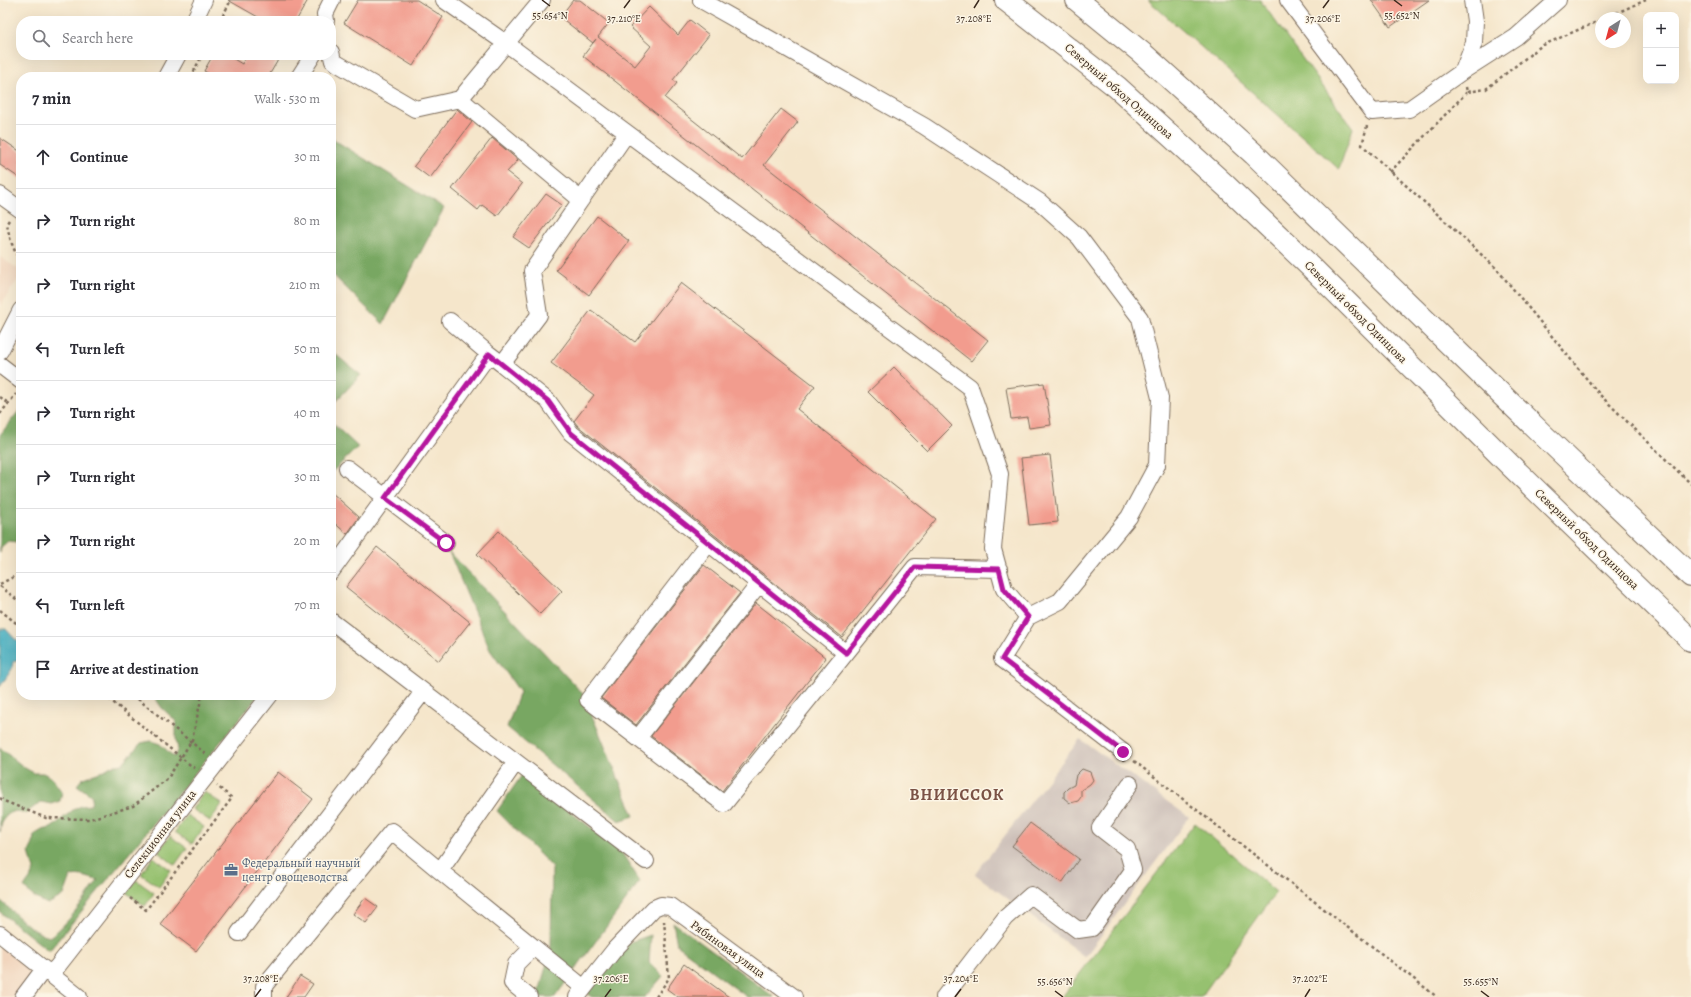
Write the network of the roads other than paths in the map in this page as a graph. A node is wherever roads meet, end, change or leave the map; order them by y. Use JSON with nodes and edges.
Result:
{"nodes":[{"id":1,"x":204,"y":0,"type":"edge"},
{"id":2,"x":332,"y":0,"type":"edge"},
{"id":3,"x":444,"y":0,"type":"edge"},
{"id":4,"x":542,"y":0,"type":"edge"},
{"id":5,"x":701,"y":0,"type":"edge"},
{"id":6,"x":1006,"y":0,"type":"edge"},
{"id":7,"x":1077,"y":0,"type":"edge"},
{"id":8,"x":1288,"y":0,"type":"edge"},
{"id":9,"x":1472,"y":0,"type":"edge"},
{"id":10,"x":1558,"y":0,"type":"edge"},
{"id":11,"x":196,"y":16,"type":"edge"},
{"id":12,"x":325,"y":16,"type":"edge"},
{"id":13,"x":507,"y":44,"type":"junction"},
{"id":14,"x":175,"y":60,"type":"edge"},
{"id":15,"x":310,"y":60,"type":"edge"},
{"id":16,"x":332,"y":60,"type":"edge"},
{"id":17,"x":1463,"y":71,"type":"junction"},
{"id":18,"x":169,"y":72,"type":"edge"},
{"id":19,"x":302,"y":72,"type":"edge"},
{"id":20,"x":460,"y":99,"type":"junction"},
{"id":21,"x":627,"y":133,"type":"junction"},
{"id":22,"x":0,"y":195,"type":"edge"},
{"id":23,"x":581,"y":200,"type":"junction"},
{"id":24,"x":16,"y":206,"type":"edge"},
{"id":25,"x":16,"y":320,"type":"edge"},
{"id":26,"x":450,"y":321,"type":"dead end"},
{"id":27,"x":0,"y":351,"type":"edge"},
{"id":28,"x":489,"y":354,"type":"junction"},
{"id":29,"x":502,"y":364,"type":"junction"},
{"id":30,"x":0,"y":365,"type":"edge"},
{"id":31,"x":16,"y":383,"type":"edge"},
{"id":32,"x":347,"y":468,"type":"dead end"},
{"id":33,"x":385,"y":498,"type":"junction"},
{"id":34,"x":446,"y":543,"type":"dead end"},
{"id":35,"x":708,"y":544,"type":"junction"},
{"id":36,"x":336,"y":565,"type":"edge"},
{"id":37,"x":999,"y":569,"type":"junction"},
{"id":38,"x":1691,"y":576,"type":"edge"},
{"id":39,"x":759,"y":584,"type":"junction"},
{"id":40,"x":1028,"y":617,"type":"junction"},
{"id":41,"x":336,"y":625,"type":"edge"},
{"id":42,"x":1691,"y":640,"type":"edge"},
{"id":43,"x":846,"y":653,"type":"junction"},
{"id":44,"x":423,"y":692,"type":"junction"},
{"id":45,"x":266,"y":700,"type":"edge"},
{"id":46,"x":638,"y":738,"type":"junction"},
{"id":47,"x":1123,"y":752,"type":"road end"},
{"id":48,"x":516,"y":762,"type":"junction"},
{"id":49,"x":1130,"y":784,"type":"dead end"},
{"id":50,"x":646,"y":861,"type":"dead end"},
{"id":51,"x":440,"y":871,"type":"junction"},
{"id":52,"x":238,"y":933,"type":"dead end"},
{"id":53,"x":0,"y":934,"type":"edge"},
{"id":54,"x":533,"y":947,"type":"junction"},
{"id":55,"x":50,"y":973,"type":"junction"},
{"id":56,"x":580,"y":993,"type":"edge"},
{"id":57,"x":23,"y":997,"type":"edge"},
{"id":58,"x":80,"y":997,"type":"edge"},
{"id":59,"x":264,"y":997,"type":"edge"},
{"id":60,"x":529,"y":997,"type":"edge"},
{"id":61,"x":794,"y":997,"type":"edge"},
{"id":62,"x":944,"y":997,"type":"edge"}],
"edges":[{"from":1,"to":11,"type":"street"},
{"from":2,"to":12,"type":"street"},
{"from":3,"to":13,"type":"street"},
{"from":4,"to":13,"type":"street"},
{"from":5,"to":40,"type":"street"},
{"from":6,"to":42,"type":"highway","name":"Северный обход Одинцова"},
{"from":7,"to":38,"type":"highway"},
{"from":8,"to":17,"type":"street"},
{"from":9,"to":17,"type":"street"},
{"from":10,"to":17,"type":"street"},
{"from":13,"to":20,"type":"street"},
{"from":13,"to":21,"type":"street"},
{"from":14,"to":18,"type":"street"},
{"from":15,"to":19,"type":"street"},
{"from":16,"to":20,"type":"street"},
{"from":20,"to":23,"type":"street"},
{"from":21,"to":23,"type":"street"},
{"from":21,"to":37,"type":"street"},
{"from":22,"to":24,"type":"street"},
{"from":23,"to":29,"type":"street"},
{"from":25,"to":27,"type":"street"},
{"from":26,"to":28,"type":"street"},
{"from":28,"to":29,"type":"street"},
{"from":28,"to":33,"type":"street"},
{"from":29,"to":35,"type":"street"},
{"from":30,"to":31,"type":"street"},
{"from":32,"to":33,"type":"street"},
{"from":33,"to":34,"type":"street"},
{"from":33,"to":36,"type":"street"},
{"from":35,"to":39,"type":"street"},
{"from":35,"to":46,"type":"street"},
{"from":37,"to":40,"type":"street"},
{"from":37,"to":43,"type":"street"},
{"from":39,"to":43,"type":"street"},
{"from":39,"to":46,"type":"street"},
{"from":40,"to":47,"type":"street"},
{"from":41,"to":44,"type":"street"},
{"from":43,"to":46,"type":"street"},
{"from":44,"to":48,"type":"street"},
{"from":44,"to":52,"type":"street"},
{"from":45,"to":55,"type":"street","name":"Селекционная улица"},
{"from":48,"to":50,"type":"street"},
{"from":48,"to":51,"type":"street"},
{"from":49,"to":62,"type":"street"},
{"from":51,"to":54,"type":"street"},
{"from":51,"to":59,"type":"street"},
{"from":53,"to":55,"type":"street"},
{"from":54,"to":56,"type":"street"},
{"from":54,"to":60,"type":"street"},
{"from":55,"to":57,"type":"street","name":"Селекционная улица"},
{"from":55,"to":58,"type":"street"},
{"from":56,"to":61,"type":"street","name":"Рябиновая улица"}]}
